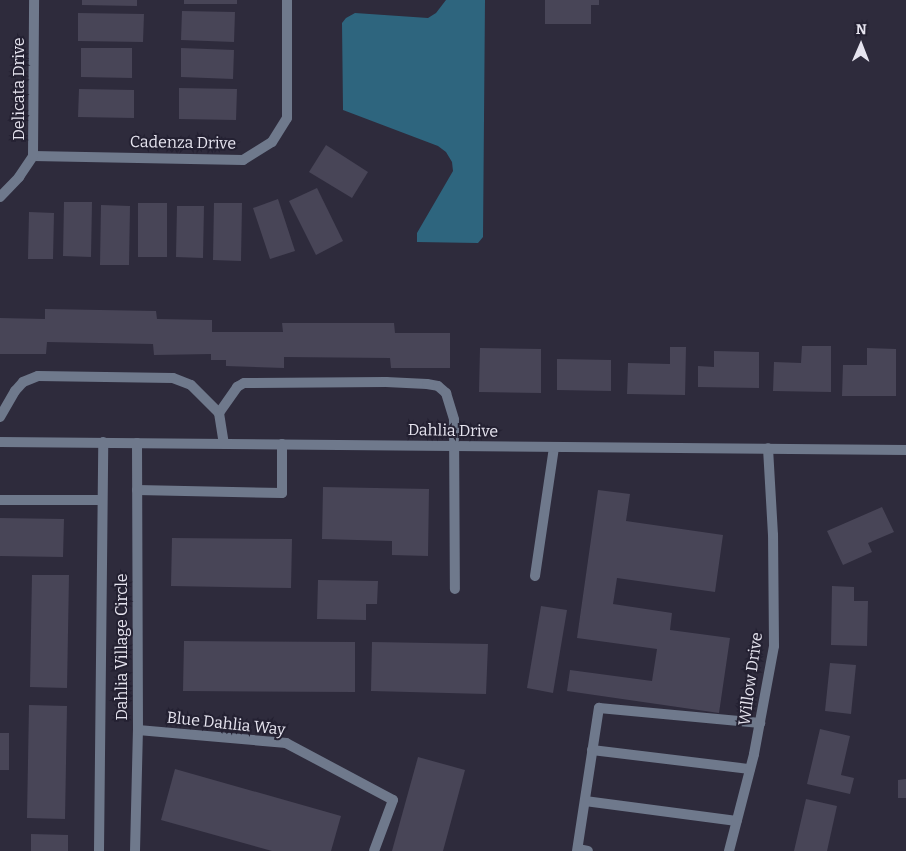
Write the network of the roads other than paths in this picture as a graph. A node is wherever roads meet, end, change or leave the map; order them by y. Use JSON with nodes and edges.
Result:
{"nodes":[{"id":1,"x":34,"y":0,"type":"edge"},
{"id":2,"x":287,"y":0,"type":"edge"},
{"id":3,"x":33,"y":156,"type":"junction"},
{"id":4,"x":0,"y":197,"type":"edge"},
{"id":5,"x":219,"y":412,"type":"junction"},
{"id":6,"x":0,"y":417,"type":"edge"},
{"id":7,"x":0,"y":442,"type":"edge"},
{"id":8,"x":103,"y":442,"type":"junction"},
{"id":9,"x":137,"y":443,"type":"junction"},
{"id":10,"x":224,"y":444,"type":"junction"},
{"id":11,"x":282,"y":444,"type":"junction"},
{"id":12,"x":455,"y":446,"type":"junction"},
{"id":13,"x":554,"y":447,"type":"junction"},
{"id":14,"x":768,"y":448,"type":"junction"},
{"id":15,"x":906,"y":450,"type":"edge"},
{"id":16,"x":137,"y":490,"type":"junction"},
{"id":17,"x":0,"y":500,"type":"edge"},
{"id":18,"x":101,"y":500,"type":"junction"},
{"id":19,"x":535,"y":576,"type":"dead end"},
{"id":20,"x":455,"y":589,"type":"dead end"},
{"id":21,"x":760,"y":723,"type":"junction"},
{"id":22,"x":138,"y":730,"type":"junction"},
{"id":23,"x":592,"y":750,"type":"junction"},
{"id":24,"x":750,"y":769,"type":"junction"},
{"id":25,"x":585,"y":801,"type":"junction"},
{"id":26,"x":738,"y":821,"type":"junction"},
{"id":27,"x":581,"y":850,"type":"edge"},
{"id":28,"x":99,"y":851,"type":"edge"},
{"id":29,"x":136,"y":851,"type":"edge"},
{"id":30,"x":374,"y":851,"type":"edge"},
{"id":31,"x":729,"y":851,"type":"edge"}],
"edges":[{"from":1,"to":3,"type":"street","name":"Delicata Drive"},
{"from":2,"to":3,"type":"street","name":"Cadenza Drive"},
{"from":3,"to":4,"type":"street","name":"Delicata Drive"},
{"from":5,"to":6,"type":"street"},
{"from":5,"to":10,"type":"street"},
{"from":5,"to":12,"type":"street"},
{"from":7,"to":8,"type":"street","name":"Dahlia Drive"},
{"from":8,"to":9,"type":"street","name":"Dahlia Drive"},
{"from":8,"to":18,"type":"street","name":"Dahlia Village Circle"},
{"from":9,"to":10,"type":"street","name":"Dahlia Drive"},
{"from":9,"to":16,"type":"street","name":"Dahlia Village Circle"},
{"from":10,"to":11,"type":"street","name":"Dahlia Drive"},
{"from":11,"to":12,"type":"street","name":"Dahlia Drive"},
{"from":11,"to":16,"type":"street"},
{"from":12,"to":13,"type":"street","name":"Dahlia Drive"},
{"from":12,"to":20,"type":"street"},
{"from":13,"to":14,"type":"street","name":"Dahlia Drive"},
{"from":13,"to":19,"type":"street"},
{"from":14,"to":15,"type":"street","name":"Dahlia Drive"},
{"from":14,"to":21,"type":"street","name":"Willow Drive"},
{"from":16,"to":22,"type":"street","name":"Dahlia Village Circle"},
{"from":17,"to":18,"type":"street"},
{"from":18,"to":28,"type":"street","name":"Dahlia Village Circle"},
{"from":21,"to":23,"type":"street"},
{"from":21,"to":24,"type":"street","name":"Willow Drive"},
{"from":22,"to":29,"type":"street","name":"Dahlia Village Circle"},
{"from":22,"to":30,"type":"street","name":"Blue Dahlia Way"},
{"from":23,"to":24,"type":"street"},
{"from":23,"to":25,"type":"street"},
{"from":24,"to":26,"type":"street","name":"Willow Drive"},
{"from":25,"to":26,"type":"street"},
{"from":25,"to":27,"type":"street"},
{"from":26,"to":31,"type":"street","name":"Willow Drive"}]}
